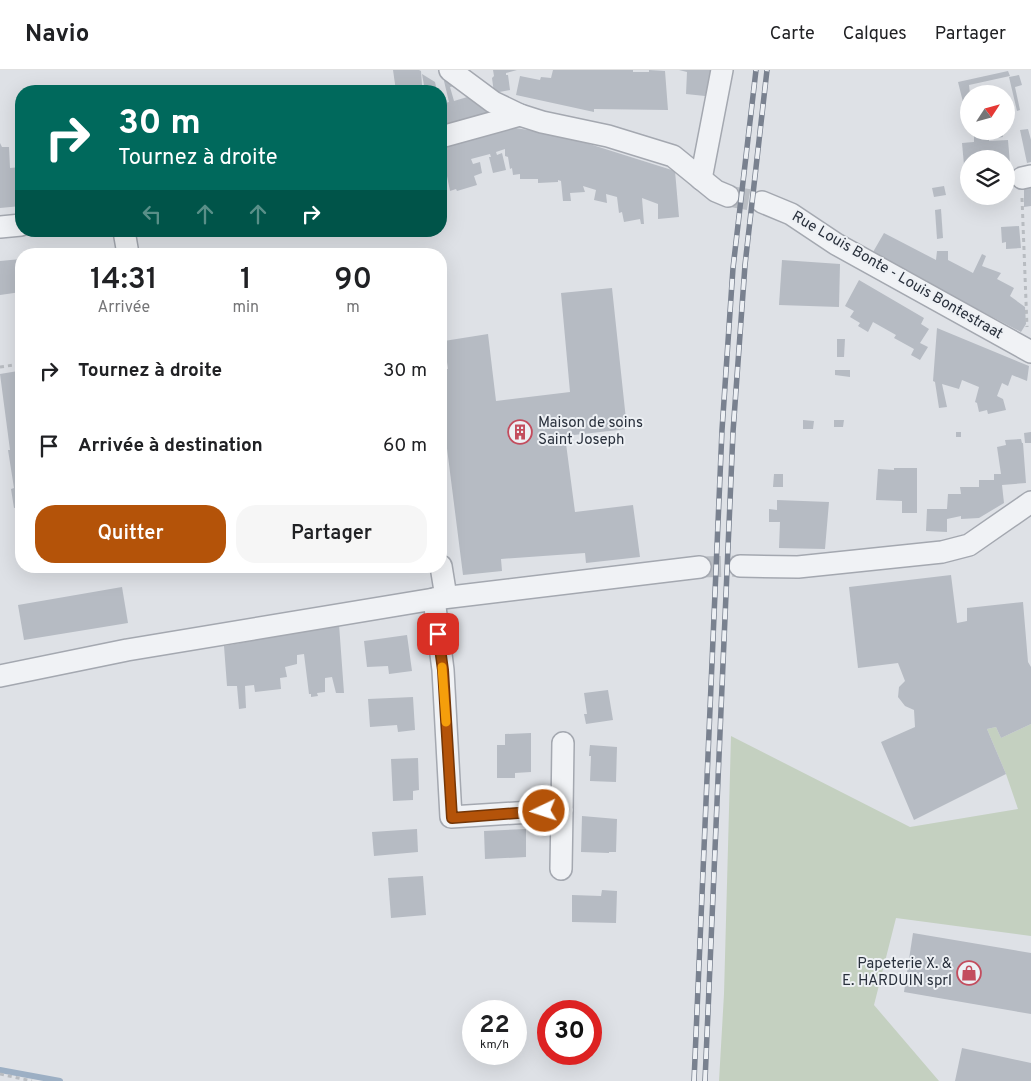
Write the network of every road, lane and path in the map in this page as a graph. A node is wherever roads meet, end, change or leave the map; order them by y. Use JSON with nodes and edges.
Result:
{"nodes":[{"id":1,"x":450,"y":70,"type":"edge"},
{"id":2,"x":722,"y":70,"type":"edge"},
{"id":3,"x":520,"y":115,"type":"junction"},
{"id":4,"x":447,"y":135,"type":"edge"},
{"id":5,"x":1026,"y":177,"type":"edge"},
{"id":6,"x":701,"y":179,"type":"junction"},
{"id":7,"x":728,"y":196,"type":"tunnel mouth"},
{"id":8,"x":762,"y":202,"type":"tunnel mouth"},
{"id":9,"x":15,"y":225,"type":"edge"},
{"id":10,"x":0,"y":227,"type":"edge"},
{"id":11,"x":1030,"y":351,"type":"edge"},
{"id":12,"x":15,"y":365,"type":"edge"},
{"id":13,"x":0,"y":366,"type":"edge"},
{"id":14,"x":1031,"y":502,"type":"edge"},
{"id":15,"x":740,"y":566,"type":"tunnel mouth"},
{"id":16,"x":700,"y":567,"type":"tunnel mouth"},
{"id":17,"x":441,"y":573,"type":"edge"},
{"id":18,"x":440,"y":598,"type":"junction"},
{"id":19,"x":0,"y":676,"type":"edge"},
{"id":20,"x":563,"y":743,"type":"dead end"},
{"id":21,"x":562,"y":810,"type":"junction"},
{"id":22,"x":561,"y":869,"type":"dead end"},
{"id":23,"x":0,"y":1074,"type":"edge"},
{"id":24,"x":32,"y":1081,"type":"edge"}],
"edges":[{"from":1,"to":3,"type":"street"},
{"from":2,"to":6,"type":"street"},
{"from":3,"to":4,"type":"street"},
{"from":3,"to":6,"type":"street"},
{"from":5,"to":11,"type":"path"},
{"from":6,"to":7,"type":"street"},
{"from":8,"to":11,"type":"street","name":"Rue Louis Bonte - Louis Bontestraat"},
{"from":9,"to":10,"type":"street"},
{"from":12,"to":13,"type":"path"},
{"from":14,"to":15,"type":"street"},
{"from":16,"to":18,"type":"street"},
{"from":17,"to":18,"type":"street"},
{"from":18,"to":19,"type":"street"},
{"from":18,"to":21,"type":"street"},
{"from":20,"to":21,"type":"street"},
{"from":21,"to":22,"type":"street"},
{"from":23,"to":24,"type":"path"}]}
